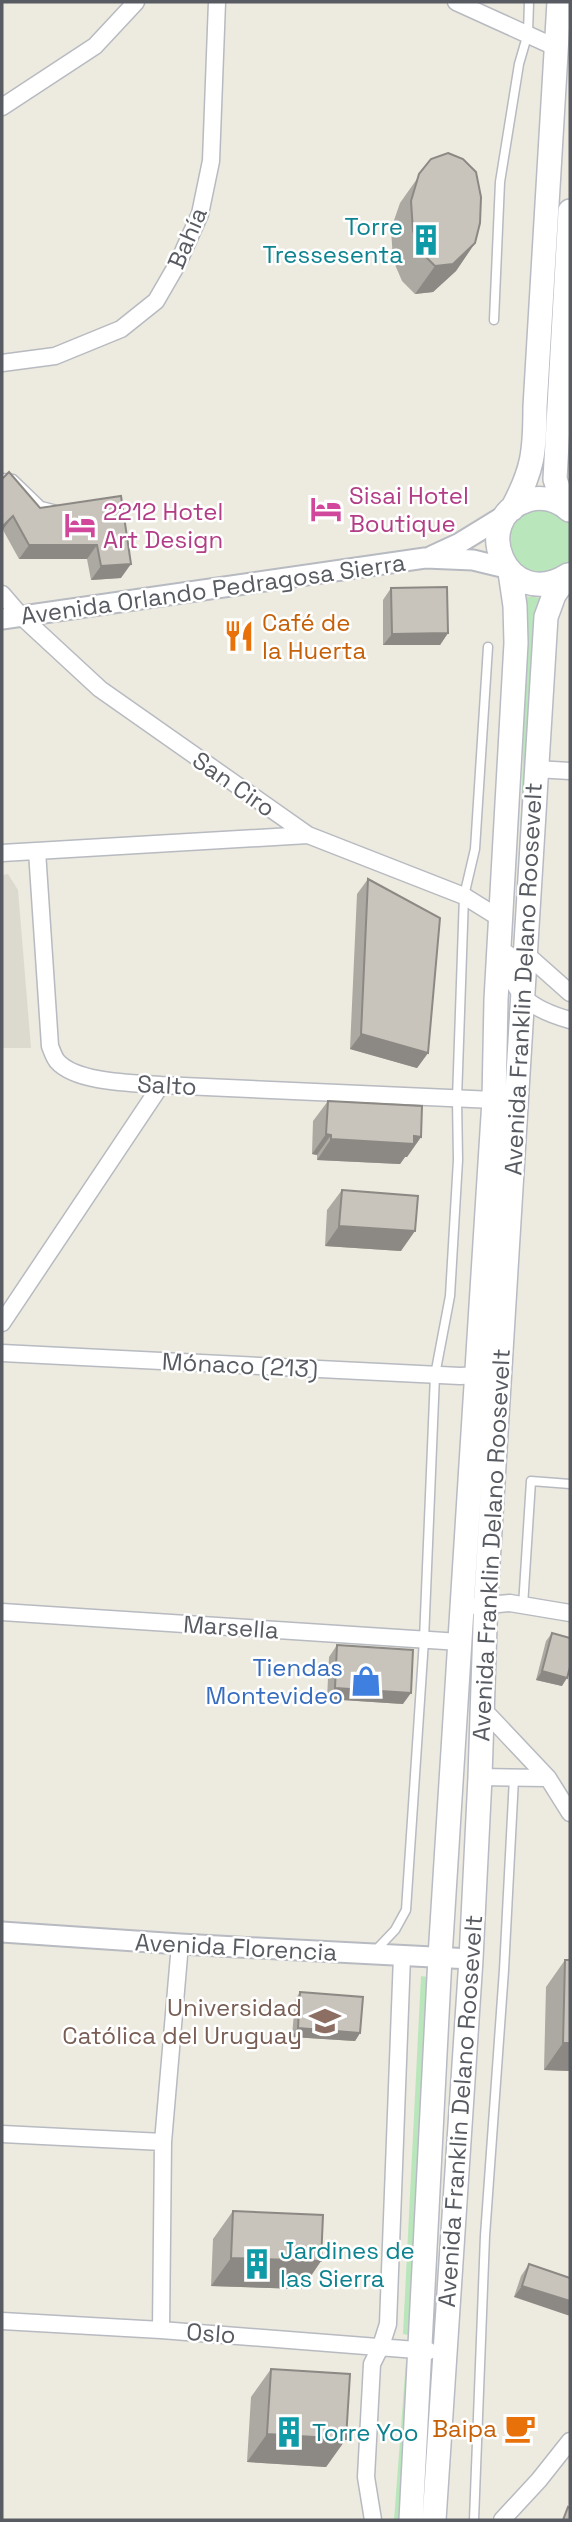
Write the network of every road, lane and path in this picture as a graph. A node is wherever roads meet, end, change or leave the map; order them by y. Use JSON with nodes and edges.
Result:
{"nodes":[{"id":1,"x":136,"y":2,"type":"edge"},
{"id":2,"x":217,"y":2,"type":"edge"},
{"id":3,"x":456,"y":2,"type":"edge"},
{"id":4,"x":529,"y":2,"type":"edge"},
{"id":5,"x":559,"y":2,"type":"edge"},
{"id":6,"x":528,"y":33,"type":"junction"},
{"id":7,"x":555,"y":47,"type":"junction"},
{"id":8,"x":2,"y":107,"type":"edge"},
{"id":9,"x":570,"y":211,"type":"edge"},
{"id":10,"x":495,"y":320,"type":"dead end"},
{"id":11,"x":2,"y":363,"type":"edge"},
{"id":12,"x":554,"y":410,"type":"edge"},
{"id":13,"x":2,"y":478,"type":"edge"},
{"id":14,"x":567,"y":508,"type":"edge"},
{"id":15,"x":71,"y":509,"type":"edge"},
{"id":16,"x":509,"y":512,"type":"junction"},
{"id":17,"x":425,"y":558,"type":"junction"},
{"id":18,"x":508,"y":570,"type":"junction"},
{"id":19,"x":569,"y":574,"type":"edge"},
{"id":20,"x":2,"y":594,"type":"edge"},
{"id":21,"x":12,"y":618,"type":"edge"},
{"id":22,"x":488,"y":647,"type":"dead end"},
{"id":23,"x":536,"y":769,"type":"junction"},
{"id":24,"x":570,"y":771,"type":"edge"},
{"id":25,"x":308,"y":835,"type":"junction"},
{"id":26,"x":37,"y":851,"type":"junction"},
{"id":27,"x":2,"y":853,"type":"edge"},
{"id":28,"x":503,"y":889,"type":"junction"},
{"id":29,"x":464,"y":897,"type":"junction"},
{"id":30,"x":501,"y":919,"type":"junction"},
{"id":31,"x":525,"y":953,"type":"junction"},
{"id":32,"x":570,"y":993,"type":"edge"},
{"id":33,"x":522,"y":996,"type":"junction"},
{"id":34,"x":570,"y":1020,"type":"edge"},
{"id":35,"x":160,"y":1085,"type":"junction"},
{"id":36,"x":457,"y":1099,"type":"junction"},
{"id":37,"x":494,"y":1100,"type":"junction"},
{"id":38,"x":2,"y":1323,"type":"edge"},
{"id":39,"x":2,"y":1353,"type":"edge"},
{"id":40,"x":435,"y":1375,"type":"junction"},
{"id":41,"x":478,"y":1375,"type":"junction"},
{"id":42,"x":570,"y":1484,"type":"edge"},
{"id":43,"x":474,"y":1606,"type":"junction"},
{"id":44,"x":523,"y":1606,"type":"junction"},
{"id":45,"x":2,"y":1612,"type":"edge"},
{"id":46,"x":570,"y":1613,"type":"edge"},
{"id":47,"x":424,"y":1640,"type":"junction"},
{"id":48,"x":460,"y":1642,"type":"junction"},
{"id":49,"x":481,"y":1707,"type":"junction"},
{"id":50,"x":480,"y":1777,"type":"junction"},
{"id":51,"x":514,"y":1778,"type":"junction"},
{"id":52,"x":548,"y":1778,"type":"junction"},
{"id":53,"x":570,"y":1813,"type":"edge"},
{"id":54,"x":2,"y":1932,"type":"edge"},
{"id":55,"x":180,"y":1944,"type":"junction"},
{"id":56,"x":371,"y":1954,"type":"junction"},
{"id":57,"x":402,"y":1956,"type":"junction"},
{"id":58,"x":440,"y":1957,"type":"junction"},
{"id":59,"x":471,"y":1959,"type":"junction"},
{"id":60,"x":2,"y":2134,"type":"edge"},
{"id":61,"x":163,"y":2142,"type":"junction"},
{"id":62,"x":2,"y":2321,"type":"edge"},
{"id":63,"x":161,"y":2330,"type":"junction"},
{"id":64,"x":381,"y":2346,"type":"junction"},
{"id":65,"x":421,"y":2350,"type":"junction"},
{"id":66,"x":445,"y":2352,"type":"junction"},
{"id":67,"x":570,"y":2441,"type":"edge"},
{"id":68,"x":373,"y":2520,"type":"edge"},
{"id":69,"x":411,"y":2520,"type":"edge"},
{"id":70,"x":434,"y":2520,"type":"edge"},
{"id":71,"x":474,"y":2520,"type":"edge"},
{"id":72,"x":502,"y":2520,"type":"edge"}],
"edges":[{"from":1,"to":8,"type":"street"},
{"from":2,"to":11,"type":"street","name":"Bahía"},
{"from":3,"to":6,"type":"street"},
{"from":4,"to":6,"type":"lane"},
{"from":5,"to":7,"type":"main road"},
{"from":6,"to":7,"type":"street"},
{"from":6,"to":10,"type":"lane"},
{"from":7,"to":12,"type":"main road"},
{"from":9,"to":12,"type":"main road"},
{"from":12,"to":14,"type":"main road"},
{"from":12,"to":16,"type":"main road"},
{"from":13,"to":15,"type":"lane"},
{"from":14,"to":16,"type":"main road"},
{"from":16,"to":17,"type":"street","name":"Avenida Orlando Pedragosa Sierra"},
{"from":16,"to":18,"type":"main road","name":"Avenida Franklin Delano Roosevelt"},
{"from":17,"to":18,"type":"street","name":"Avenida Orlando Pedragosa Sierra"},
{"from":17,"to":21,"type":"street","name":"Avenida Orlando Pedragosa Sierra"},
{"from":18,"to":19,"type":"main road"},
{"from":18,"to":28,"type":"main road","name":"Avenida Franklin Delano Roosevelt"},
{"from":19,"to":23,"type":"main road","name":"Avenida Franklin Delano Roosevelt"},
{"from":20,"to":21,"type":"street","name":"San Ciro"},
{"from":21,"to":25,"type":"street","name":"San Ciro"},
{"from":22,"to":29,"type":"lane"},
{"from":23,"to":24,"type":"street"},
{"from":23,"to":31,"type":"main road","name":"Avenida Franklin Delano Roosevelt"},
{"from":25,"to":26,"type":"street"},
{"from":25,"to":29,"type":"street","name":"San Ciro"},
{"from":26,"to":27,"type":"street"},
{"from":26,"to":35,"type":"street","name":"Salto"},
{"from":28,"to":30,"type":"main road","name":"Avenida Franklin Delano Roosevelt"},
{"from":28,"to":33,"type":"street"},
{"from":29,"to":30,"type":"street","name":"San Ciro"},
{"from":29,"to":36,"type":"lane"},
{"from":30,"to":37,"type":"main road","name":"Avenida Franklin Delano Roosevelt"},
{"from":31,"to":32,"type":"street"},
{"from":31,"to":33,"type":"main road","name":"Avenida Franklin Delano Roosevelt"},
{"from":33,"to":34,"type":"street"},
{"from":33,"to":43,"type":"main road","name":"Avenida Franklin Delano Roosevelt"},
{"from":35,"to":36,"type":"street","name":"Salto"},
{"from":35,"to":38,"type":"street"},
{"from":36,"to":37,"type":"street","name":"Salto"},
{"from":36,"to":40,"type":"lane"},
{"from":37,"to":41,"type":"main road","name":"Avenida Franklin Delano Roosevelt"},
{"from":39,"to":40,"type":"street","name":"Mónaco (213)"},
{"from":40,"to":41,"type":"street","name":"Mónaco (213)"},
{"from":40,"to":47,"type":"lane"},
{"from":41,"to":43,"type":"main road","name":"Avenida Franklin Delano Roosevelt"},
{"from":42,"to":44,"type":"lane"},
{"from":43,"to":44,"type":"street"},
{"from":43,"to":48,"type":"main road","name":"Avenida Franklin Delano Roosevelt"},
{"from":43,"to":49,"type":"main road","name":"Avenida Franklin Delano Roosevelt"},
{"from":44,"to":46,"type":"street"},
{"from":45,"to":47,"type":"street","name":"Marsella"},
{"from":47,"to":48,"type":"street","name":"Marsella"},
{"from":47,"to":56,"type":"lane"},
{"from":48,"to":58,"type":"main road","name":"Avenida Franklin Delano Roosevelt"},
{"from":49,"to":50,"type":"main road","name":"Avenida Franklin Delano Roosevelt"},
{"from":49,"to":52,"type":"street"},
{"from":50,"to":51,"type":"street"},
{"from":50,"to":59,"type":"main road","name":"Avenida Franklin Delano Roosevelt"},
{"from":51,"to":52,"type":"street"},
{"from":51,"to":71,"type":"lane"},
{"from":52,"to":53,"type":"street"},
{"from":54,"to":55,"type":"street","name":"Avenida Florencia"},
{"from":55,"to":56,"type":"street","name":"Avenida Florencia"},
{"from":55,"to":61,"type":"street"},
{"from":56,"to":57,"type":"street","name":"Avenida Florencia"},
{"from":57,"to":58,"type":"street","name":"Avenida Florencia"},
{"from":57,"to":64,"type":"street"},
{"from":58,"to":59,"type":"street","name":"Avenida Florencia"},
{"from":58,"to":65,"type":"main road","name":"Avenida Franklin Delano Roosevelt"},
{"from":59,"to":66,"type":"main road","name":"Avenida Franklin Delano Roosevelt"},
{"from":60,"to":61,"type":"street"},
{"from":61,"to":63,"type":"street"},
{"from":62,"to":63,"type":"street","name":"Oslo"},
{"from":63,"to":64,"type":"street","name":"Oslo"},
{"from":64,"to":65,"type":"street","name":"Oslo"},
{"from":64,"to":68,"type":"street"},
{"from":65,"to":66,"type":"street","name":"Oslo"},
{"from":65,"to":69,"type":"main road","name":"Avenida Franklin Delano Roosevelt"},
{"from":66,"to":70,"type":"main road","name":"Avenida Franklin Delano Roosevelt"},
{"from":67,"to":72,"type":"street"}]}
